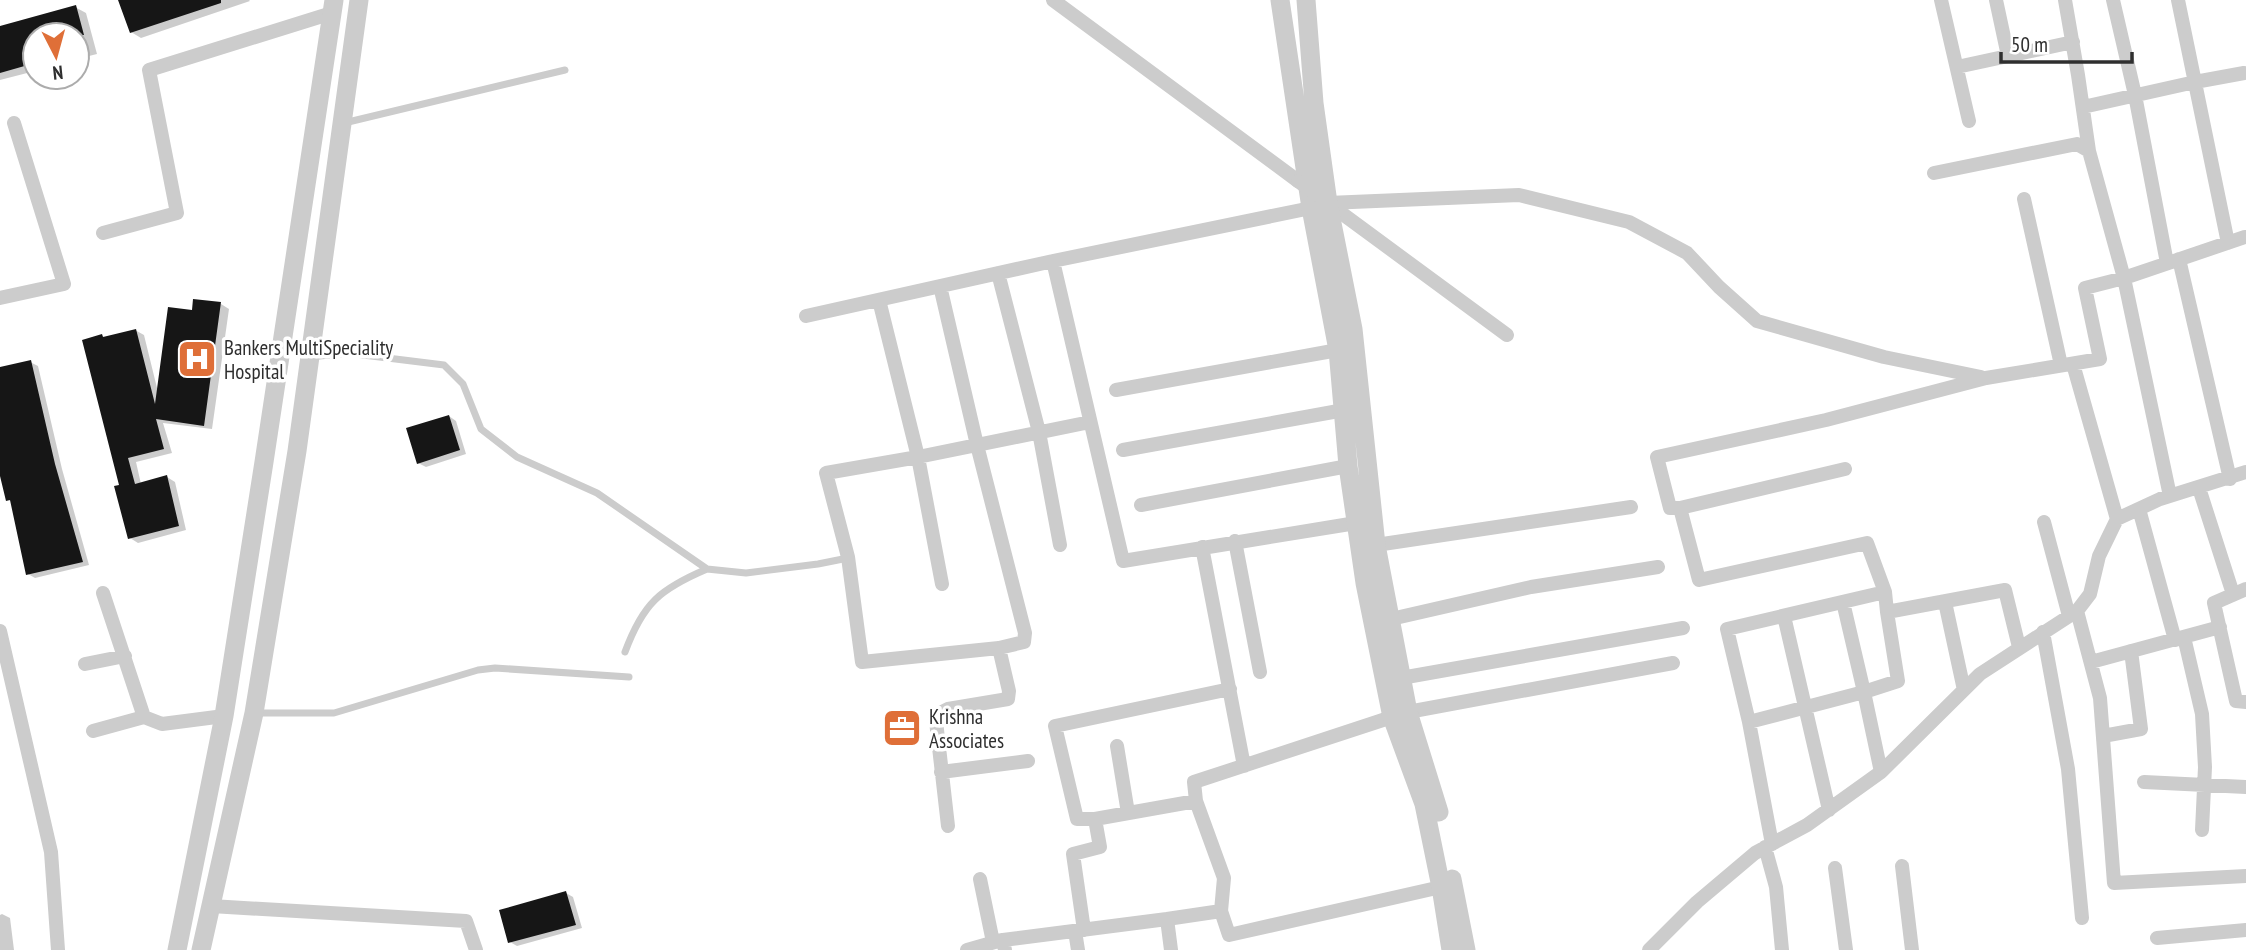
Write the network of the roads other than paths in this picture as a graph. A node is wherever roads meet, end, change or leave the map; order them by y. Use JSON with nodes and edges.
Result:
{"nodes":[{"id":1,"x":359,"y":0,"type":"edge"},
{"id":2,"x":1053,"y":0,"type":"edge"},
{"id":3,"x":1280,"y":0,"type":"edge"},
{"id":4,"x":1306,"y":0,"type":"edge"},
{"id":5,"x":1941,"y":0,"type":"edge"},
{"id":6,"x":1996,"y":0,"type":"edge"},
{"id":7,"x":2065,"y":0,"type":"edge"},
{"id":8,"x":2113,"y":0,"type":"edge"},
{"id":9,"x":2178,"y":0,"type":"edge"},
{"id":10,"x":333,"y":6,"type":"edge"},
{"id":11,"x":2073,"y":42,"type":"junction"},
{"id":12,"x":2008,"y":56,"type":"junction"},
{"id":13,"x":1957,"y":67,"type":"junction"},
{"id":14,"x":565,"y":70,"type":"dead end"},
{"id":15,"x":2244,"y":73,"type":"edge"},
{"id":16,"x":2195,"y":82,"type":"junction"},
{"id":17,"x":2135,"y":95,"type":"junction"},
{"id":18,"x":2082,"y":107,"type":"junction"},
{"id":19,"x":1969,"y":121,"type":"dead end"},
{"id":20,"x":14,"y":123,"type":"dead end"},
{"id":21,"x":342,"y":123,"type":"junction"},
{"id":22,"x":2089,"y":151,"type":"junction"},
{"id":23,"x":1934,"y":173,"type":"dead end"},
{"id":24,"x":2024,"y":199,"type":"dead end"},
{"id":25,"x":1319,"y":202,"type":"junction"},
{"id":26,"x":103,"y":233,"type":"dead end"},
{"id":27,"x":2246,"y":237,"type":"edge"},
{"id":28,"x":2228,"y":243,"type":"junction"},
{"id":29,"x":2246,"y":243,"type":"edge"},
{"id":30,"x":1053,"y":261,"type":"junction"},
{"id":31,"x":2173,"y":261,"type":"junction"},
{"id":32,"x":999,"y":273,"type":"junction"},
{"id":33,"x":2124,"y":278,"type":"junction"},
{"id":34,"x":940,"y":286,"type":"junction"},
{"id":35,"x":0,"y":298,"type":"edge"},
{"id":36,"x":879,"y":300,"type":"junction"},
{"id":37,"x":806,"y":316,"type":"dead end"},
{"id":38,"x":1507,"y":335,"type":"dead end"},
{"id":39,"x":1338,"y":350,"type":"junction"},
{"id":40,"x":310,"y":357,"type":"junction"},
{"id":41,"x":2067,"y":365,"type":"junction"},
{"id":42,"x":1986,"y":378,"type":"junction"},
{"id":43,"x":1116,"y":390,"type":"dead end"},
{"id":44,"x":1344,"y":410,"type":"junction"},
{"id":45,"x":1090,"y":422,"type":"junction"},
{"id":46,"x":1039,"y":432,"type":"junction"},
{"id":47,"x":977,"y":445,"type":"junction"},
{"id":48,"x":1123,"y":450,"type":"dead end"},
{"id":49,"x":918,"y":457,"type":"junction"},
{"id":50,"x":1348,"y":466,"type":"junction"},
{"id":51,"x":1846,"y":469,"type":"dead end"},
{"id":52,"x":2246,"y":472,"type":"edge"},
{"id":53,"x":2230,"y":479,"type":"junction"},
{"id":54,"x":2199,"y":488,"type":"junction"},
{"id":55,"x":2170,"y":496,"type":"junction"},
{"id":56,"x":1141,"y":505,"type":"dead end"},
{"id":57,"x":1631,"y":507,"type":"dead end"},
{"id":58,"x":1680,"y":508,"type":"junction"},
{"id":59,"x":2139,"y":509,"type":"junction"},
{"id":60,"x":2117,"y":519,"type":"junction"},
{"id":61,"x":2044,"y":522,"type":"dead end"},
{"id":62,"x":1356,"y":523,"type":"junction"},
{"id":63,"x":1236,"y":541,"type":"junction"},
{"id":64,"x":1060,"y":545,"type":"dead end"},
{"id":65,"x":1376,"y":545,"type":"junction"},
{"id":66,"x":1202,"y":547,"type":"junction"},
{"id":67,"x":848,"y":557,"type":"junction"},
{"id":68,"x":1658,"y":568,"type":"dead end"},
{"id":69,"x":708,"y":569,"type":"junction"},
{"id":70,"x":942,"y":584,"type":"dead end"},
{"id":71,"x":1885,"y":592,"type":"junction"},
{"id":72,"x":2239,"y":592,"type":"edge"},
{"id":73,"x":103,"y":593,"type":"dead end"},
{"id":74,"x":1843,"y":602,"type":"junction"},
{"id":75,"x":1945,"y":602,"type":"junction"},
{"id":76,"x":1887,"y":612,"type":"junction"},
{"id":77,"x":2073,"y":614,"type":"junction"},
{"id":78,"x":1783,"y":616,"type":"junction"},
{"id":79,"x":1391,"y":619,"type":"junction"},
{"id":80,"x":2220,"y":627,"type":"junction"},
{"id":81,"x":1683,"y":628,"type":"dead end"},
{"id":82,"x":0,"y":631,"type":"edge"},
{"id":83,"x":2043,"y":632,"type":"junction"},
{"id":84,"x":2179,"y":638,"type":"junction"},
{"id":85,"x":2019,"y":647,"type":"junction"},
{"id":86,"x":999,"y":648,"type":"junction"},
{"id":87,"x":2131,"y":651,"type":"junction"},
{"id":88,"x":625,"y":652,"type":"dead end"},
{"id":89,"x":125,"y":656,"type":"junction"},
{"id":90,"x":2091,"y":662,"type":"junction"},
{"id":91,"x":1674,"y":663,"type":"dead end"},
{"id":92,"x":85,"y":664,"type":"dead end"},
{"id":93,"x":1260,"y":672,"type":"dead end"},
{"id":94,"x":629,"y":677,"type":"dead end"},
{"id":95,"x":1401,"y":678,"type":"junction"},
{"id":96,"x":7,"y":689,"type":"edge"},
{"id":97,"x":1230,"y":689,"type":"junction"},
{"id":98,"x":1964,"y":690,"type":"junction"},
{"id":99,"x":1864,"y":692,"type":"junction"},
{"id":100,"x":2246,"y":702,"type":"edge"},
{"id":101,"x":1805,"y":708,"type":"junction"},
{"id":102,"x":254,"y":712,"type":"junction"},
{"id":103,"x":1400,"y":715,"type":"junction"},
{"id":104,"x":223,"y":716,"type":"junction"},
{"id":105,"x":144,"y":717,"type":"junction"},
{"id":106,"x":1749,"y":722,"type":"junction"},
{"id":107,"x":93,"y":731,"type":"dead end"},
{"id":108,"x":2103,"y":736,"type":"junction"},
{"id":109,"x":1117,"y":746,"type":"dead end"},
{"id":110,"x":1028,"y":761,"type":"dead end"},
{"id":111,"x":1244,"y":765,"type":"junction"},
{"id":112,"x":941,"y":772,"type":"junction"},
{"id":113,"x":1881,"y":772,"type":"junction"},
{"id":114,"x":2144,"y":782,"type":"dead end"},
{"id":115,"x":2204,"y":786,"type":"junction"},
{"id":116,"x":2246,"y":787,"type":"edge"},
{"id":117,"x":1196,"y":801,"type":"junction"},
{"id":118,"x":1829,"y":810,"type":"junction"},
{"id":119,"x":1128,"y":813,"type":"junction"},
{"id":120,"x":1095,"y":819,"type":"junction"},
{"id":121,"x":948,"y":827,"type":"dead end"},
{"id":122,"x":2202,"y":830,"type":"dead end"},
{"id":123,"x":1768,"y":846,"type":"junction"},
{"id":124,"x":1902,"y":866,"type":"dead end"},
{"id":125,"x":1835,"y":868,"type":"dead end"},
{"id":126,"x":2246,"y":876,"type":"edge"},
{"id":127,"x":980,"y":879,"type":"dead end"},
{"id":128,"x":1441,"y":887,"type":"junction"},
{"id":129,"x":211,"y":906,"type":"junction"},
{"id":130,"x":1221,"y":911,"type":"junction"},
{"id":131,"x":2082,"y":918,"type":"dead end"},
{"id":132,"x":1167,"y":919,"type":"junction"},
{"id":133,"x":2246,"y":930,"type":"edge"},
{"id":134,"x":1080,"y":931,"type":"junction"},
{"id":135,"x":1229,"y":935,"type":"junction"},
{"id":136,"x":2157,"y":938,"type":"dead end"},
{"id":137,"x":1000,"y":944,"type":"edge"},
{"id":138,"x":58,"y":950,"type":"edge"},
{"id":139,"x":177,"y":950,"type":"edge"},
{"id":140,"x":201,"y":950,"type":"edge"},
{"id":141,"x":476,"y":950,"type":"edge"},
{"id":142,"x":967,"y":950,"type":"edge"},
{"id":143,"x":1078,"y":950,"type":"edge"},
{"id":144,"x":1171,"y":950,"type":"edge"},
{"id":145,"x":1235,"y":950,"type":"edge"},
{"id":146,"x":1453,"y":950,"type":"edge"},
{"id":147,"x":1649,"y":950,"type":"edge"},
{"id":148,"x":1782,"y":950,"type":"edge"},
{"id":149,"x":1846,"y":950,"type":"edge"},
{"id":150,"x":1912,"y":950,"type":"edge"}],
"edges":[{"from":1,"to":21,"type":"street"},
{"from":2,"to":25,"type":"street","bridge":true},
{"from":3,"to":25,"type":"street"},
{"from":4,"to":25,"type":"street"},
{"from":5,"to":13,"type":"street"},
{"from":6,"to":12,"type":"street"},
{"from":7,"to":11,"type":"street"},
{"from":8,"to":17,"type":"street"},
{"from":9,"to":16,"type":"street"},
{"from":10,"to":26,"type":"street"},
{"from":10,"to":104,"type":"street"},
{"from":11,"to":12,"type":"street"},
{"from":11,"to":18,"type":"street"},
{"from":12,"to":13,"type":"street"},
{"from":13,"to":19,"type":"street"},
{"from":14,"to":21,"type":"lane"},
{"from":15,"to":16,"type":"street"},
{"from":16,"to":17,"type":"street"},
{"from":16,"to":28,"type":"street"},
{"from":17,"to":18,"type":"street"},
{"from":17,"to":31,"type":"street"},
{"from":18,"to":22,"type":"street"},
{"from":20,"to":35,"type":"street"},
{"from":21,"to":40,"type":"street"},
{"from":22,"to":23,"type":"street"},
{"from":22,"to":33,"type":"street"},
{"from":24,"to":41,"type":"street"},
{"from":25,"to":30,"type":"street"},
{"from":25,"to":38,"type":"street"},
{"from":25,"to":39,"type":"street"},
{"from":25,"to":42,"type":"street"},
{"from":25,"to":65,"type":"street"},
{"from":27,"to":28,"type":"street"},
{"from":27,"to":29,"type":"street"},
{"from":28,"to":31,"type":"street"},
{"from":30,"to":32,"type":"street"},
{"from":30,"to":45,"type":"street"},
{"from":31,"to":33,"type":"street"},
{"from":31,"to":53,"type":"street"},
{"from":32,"to":34,"type":"street"},
{"from":32,"to":46,"type":"street"},
{"from":33,"to":41,"type":"street"},
{"from":33,"to":55,"type":"street"},
{"from":34,"to":36,"type":"street"},
{"from":34,"to":47,"type":"street"},
{"from":36,"to":37,"type":"street"},
{"from":36,"to":49,"type":"street"},
{"from":39,"to":43,"type":"street"},
{"from":39,"to":44,"type":"street"},
{"from":40,"to":69,"type":"lane"},
{"from":40,"to":102,"type":"street"},
{"from":41,"to":42,"type":"street"},
{"from":41,"to":60,"type":"street"},
{"from":42,"to":58,"type":"street"},
{"from":44,"to":48,"type":"street"},
{"from":44,"to":50,"type":"street"},
{"from":45,"to":46,"type":"street"},
{"from":45,"to":66,"type":"street"},
{"from":46,"to":47,"type":"street"},
{"from":46,"to":64,"type":"street"},
{"from":47,"to":49,"type":"street"},
{"from":47,"to":86,"type":"street"},
{"from":49,"to":67,"type":"street"},
{"from":49,"to":70,"type":"street"},
{"from":50,"to":56,"type":"street"},
{"from":50,"to":62,"type":"street"},
{"from":51,"to":58,"type":"street"},
{"from":52,"to":53,"type":"street"},
{"from":53,"to":54,"type":"street"},
{"from":54,"to":55,"type":"street"},
{"from":54,"to":72,"type":"street"},
{"from":55,"to":59,"type":"street"},
{"from":57,"to":65,"type":"street"},
{"from":58,"to":71,"type":"street"},
{"from":59,"to":60,"type":"street"},
{"from":59,"to":84,"type":"street"},
{"from":60,"to":77,"type":"street"},
{"from":61,"to":77,"type":"street"},
{"from":62,"to":63,"type":"street"},
{"from":62,"to":103,"type":"street"},
{"from":63,"to":66,"type":"street"},
{"from":63,"to":93,"type":"street"},
{"from":65,"to":79,"type":"street"},
{"from":66,"to":97,"type":"street"},
{"from":67,"to":69,"type":"lane"},
{"from":67,"to":86,"type":"street"},
{"from":68,"to":79,"type":"street"},
{"from":69,"to":88,"type":"lane"},
{"from":71,"to":74,"type":"street"},
{"from":71,"to":76,"type":"street"},
{"from":72,"to":80,"type":"street"},
{"from":73,"to":89,"type":"street"},
{"from":74,"to":78,"type":"street"},
{"from":74,"to":99,"type":"street"},
{"from":75,"to":76,"type":"street"},
{"from":75,"to":85,"type":"street"},
{"from":75,"to":98,"type":"street"},
{"from":76,"to":99,"type":"street"},
{"from":77,"to":83,"type":"street"},
{"from":77,"to":90,"type":"street"},
{"from":78,"to":101,"type":"street"},
{"from":78,"to":106,"type":"street"},
{"from":79,"to":95,"type":"street"},
{"from":80,"to":84,"type":"street"},
{"from":80,"to":100,"type":"street"},
{"from":81,"to":95,"type":"street"},
{"from":82,"to":96,"type":"street"},
{"from":83,"to":85,"type":"street"},
{"from":83,"to":131,"type":"street"},
{"from":84,"to":87,"type":"street"},
{"from":84,"to":115,"type":"street"},
{"from":85,"to":98,"type":"street"},
{"from":86,"to":112,"type":"street"},
{"from":87,"to":90,"type":"street"},
{"from":87,"to":108,"type":"street"},
{"from":89,"to":92,"type":"street"},
{"from":89,"to":105,"type":"street"},
{"from":90,"to":108,"type":"street"},
{"from":91,"to":103,"type":"street"},
{"from":94,"to":102,"type":"lane"},
{"from":95,"to":103,"type":"street"},
{"from":96,"to":138,"type":"street"},
{"from":97,"to":111,"type":"street"},
{"from":97,"to":120,"type":"street"},
{"from":98,"to":113,"type":"street"},
{"from":99,"to":101,"type":"street"},
{"from":99,"to":113,"type":"street"},
{"from":101,"to":106,"type":"street"},
{"from":101,"to":118,"type":"street"},
{"from":102,"to":129,"type":"street"},
{"from":103,"to":111,"type":"street"},
{"from":103,"to":128,"type":"street"},
{"from":103,"to":146,"type":"street"},
{"from":104,"to":105,"type":"street"},
{"from":104,"to":139,"type":"street"},
{"from":105,"to":107,"type":"street"},
{"from":106,"to":123,"type":"street"},
{"from":108,"to":126,"type":"street"},
{"from":109,"to":119,"type":"street"},
{"from":110,"to":112,"type":"street"},
{"from":111,"to":117,"type":"street"},
{"from":112,"to":121,"type":"street"},
{"from":113,"to":118,"type":"street"},
{"from":114,"to":115,"type":"street"},
{"from":115,"to":116,"type":"street"},
{"from":115,"to":122,"type":"street"},
{"from":117,"to":119,"type":"street"},
{"from":117,"to":130,"type":"street"},
{"from":118,"to":123,"type":"street"},
{"from":119,"to":120,"type":"street"},
{"from":120,"to":134,"type":"street"},
{"from":123,"to":147,"type":"street"},
{"from":123,"to":148,"type":"street"},
{"from":124,"to":150,"type":"street"},
{"from":125,"to":149,"type":"street"},
{"from":127,"to":137,"type":"street"},
{"from":128,"to":135,"type":"street"},
{"from":128,"to":146,"type":"street"},
{"from":129,"to":140,"type":"street"},
{"from":129,"to":141,"type":"street"},
{"from":130,"to":132,"type":"street"},
{"from":130,"to":135,"type":"street"},
{"from":132,"to":134,"type":"street"},
{"from":132,"to":144,"type":"street"},
{"from":133,"to":136,"type":"street"},
{"from":134,"to":137,"type":"street"},
{"from":134,"to":143,"type":"street"},
{"from":135,"to":145,"type":"street"},
{"from":137,"to":142,"type":"street"}]}
